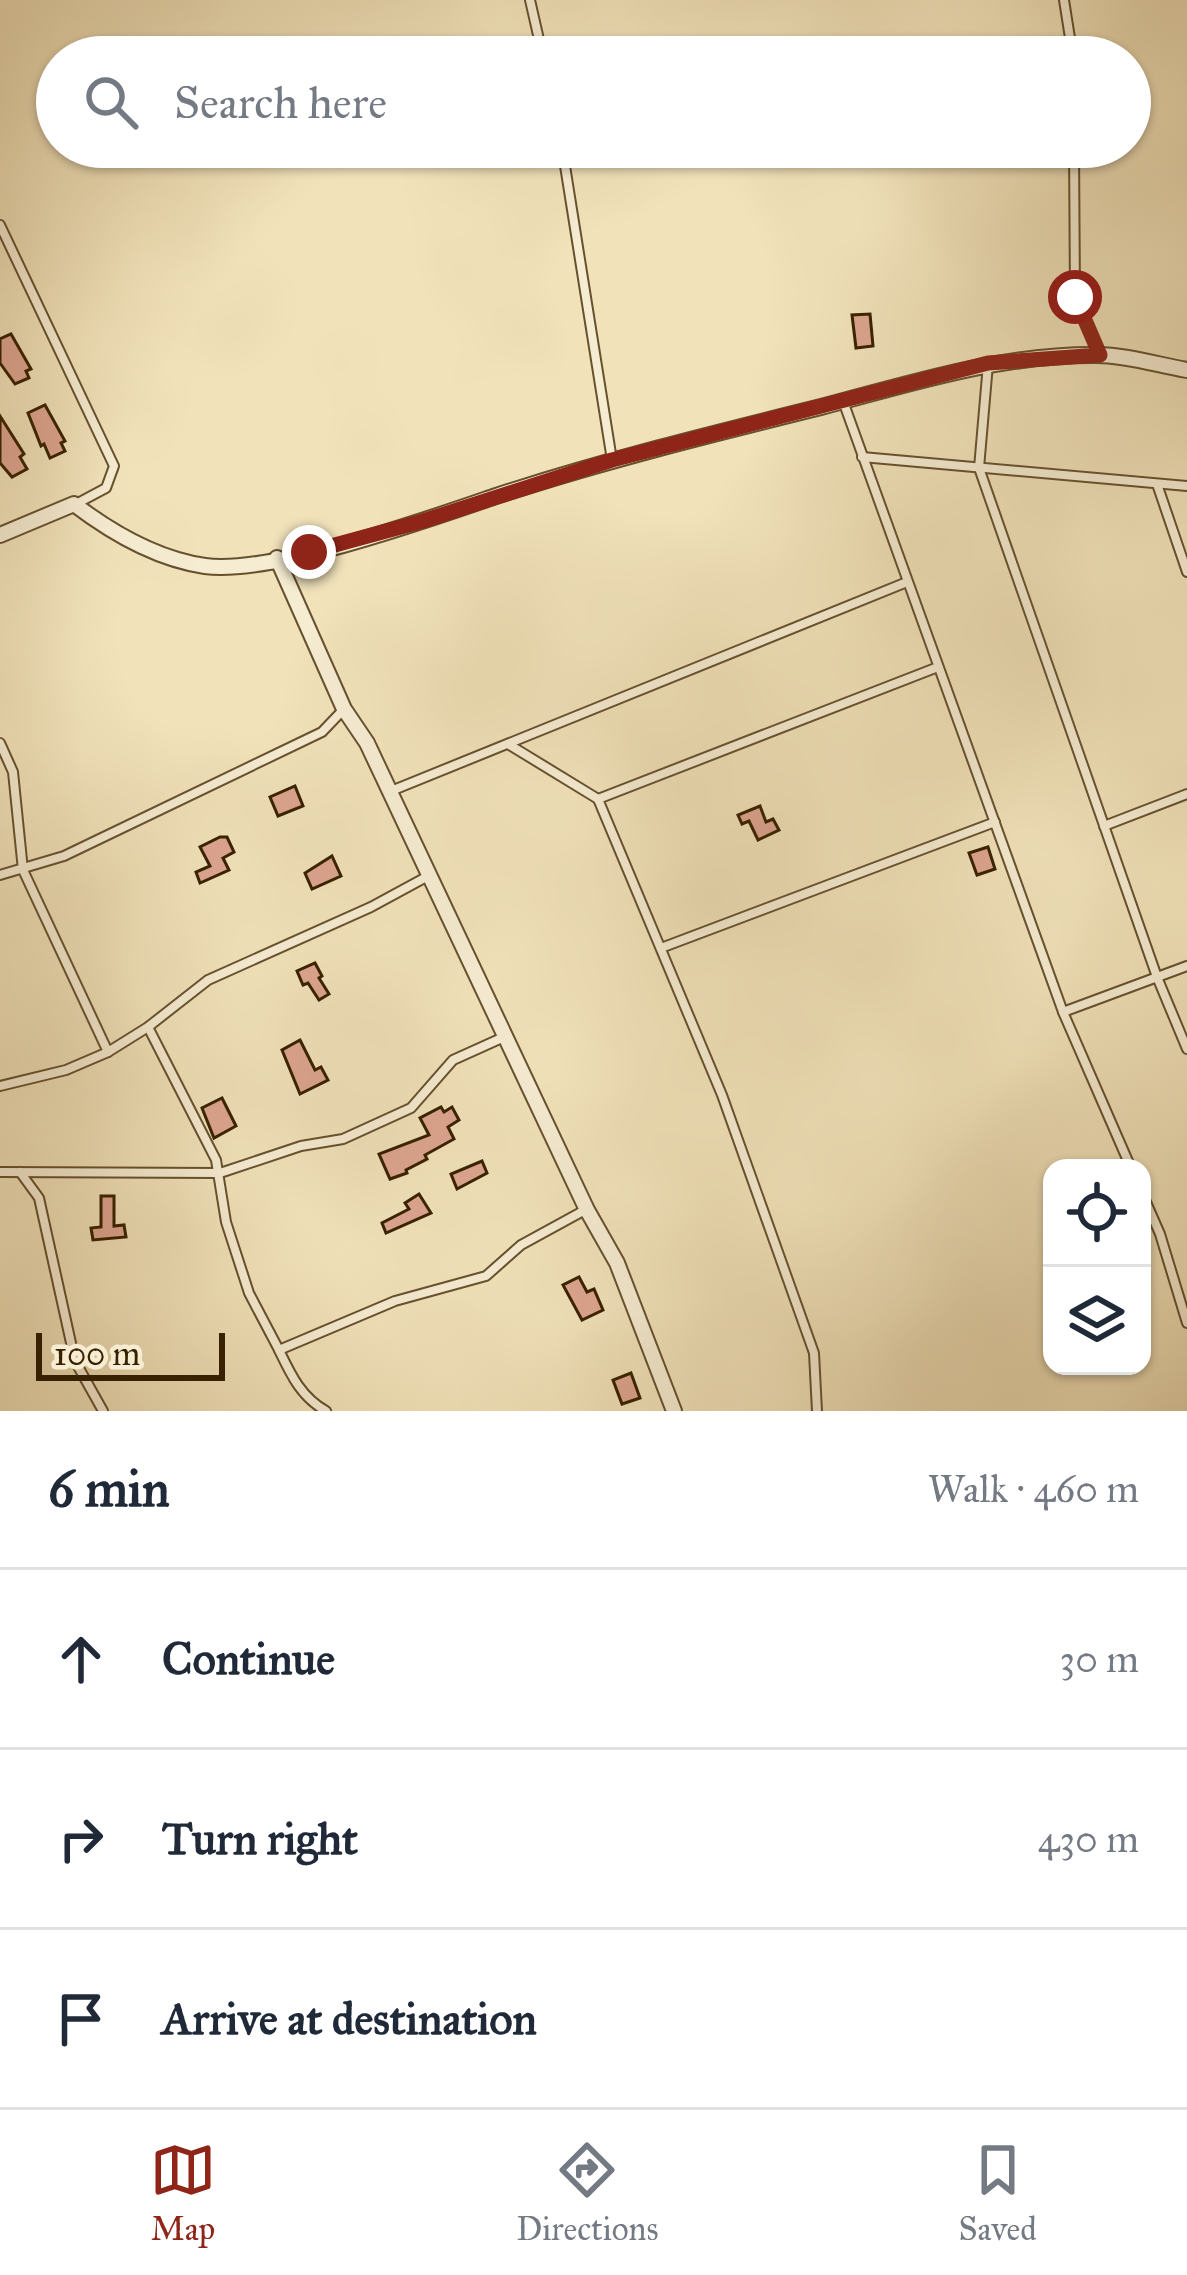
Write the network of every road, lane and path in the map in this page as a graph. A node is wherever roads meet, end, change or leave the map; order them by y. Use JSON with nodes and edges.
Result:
{"nodes":[{"id":1,"x":530,"y":0,"type":"edge"},
{"id":2,"x":1064,"y":0,"type":"edge"},
{"id":3,"x":538,"y":36,"type":"edge"},
{"id":4,"x":1070,"y":36,"type":"edge"},
{"id":5,"x":565,"y":168,"type":"edge"},
{"id":6,"x":1074,"y":168,"type":"edge"},
{"id":7,"x":0,"y":225,"type":"edge"},
{"id":8,"x":1100,"y":355,"type":"junction"},
{"id":9,"x":988,"y":363,"type":"junction"},
{"id":10,"x":1187,"y":370,"type":"edge"},
{"id":11,"x":844,"y":401,"type":"junction"},
{"id":12,"x":862,"y":457,"type":"junction"},
{"id":13,"x":612,"y":460,"type":"junction"},
{"id":14,"x":980,"y":467,"type":"junction"},
{"id":15,"x":1157,"y":484,"type":"junction"},
{"id":16,"x":1187,"y":486,"type":"edge"},
{"id":17,"x":74,"y":505,"type":"junction"},
{"id":18,"x":1,"y":533,"type":"edge"},
{"id":19,"x":277,"y":558,"type":"junction"},
{"id":20,"x":1187,"y":572,"type":"edge"},
{"id":21,"x":907,"y":582,"type":"junction"},
{"id":22,"x":938,"y":667,"type":"junction"},
{"id":23,"x":344,"y":709,"type":"junction"},
{"id":24,"x":0,"y":743,"type":"edge"},
{"id":25,"x":508,"y":743,"type":"junction"},
{"id":26,"x":4,"y":762,"type":"edge"},
{"id":27,"x":391,"y":791,"type":"junction"},
{"id":28,"x":1187,"y":794,"type":"edge"},
{"id":29,"x":598,"y":799,"type":"junction"},
{"id":30,"x":995,"y":822,"type":"junction"},
{"id":31,"x":1104,"y":826,"type":"junction"},
{"id":32,"x":23,"y":870,"type":"junction"},
{"id":33,"x":431,"y":874,"type":"junction"},
{"id":34,"x":0,"y":875,"type":"edge"},
{"id":35,"x":661,"y":947,"type":"junction"},
{"id":36,"x":1187,"y":966,"type":"edge"},
{"id":37,"x":1157,"y":977,"type":"junction"},
{"id":38,"x":1063,"y":1012,"type":"junction"},
{"id":39,"x":148,"y":1027,"type":"junction"},
{"id":40,"x":504,"y":1037,"type":"junction"},
{"id":41,"x":1187,"y":1049,"type":"edge"},
{"id":42,"x":107,"y":1052,"type":"junction"},
{"id":43,"x":0,"y":1086,"type":"edge"},
{"id":44,"x":1127,"y":1159,"type":"edge"},
{"id":45,"x":0,"y":1172,"type":"edge"},
{"id":46,"x":20,"y":1172,"type":"junction"},
{"id":47,"x":220,"y":1173,"type":"junction"},
{"id":48,"x":587,"y":1210,"type":"junction"},
{"id":49,"x":1151,"y":1213,"type":"edge"},
{"id":50,"x":1187,"y":1323,"type":"edge"},
{"id":51,"x":279,"y":1350,"type":"junction"},
{"id":52,"x":668,"y":1409,"type":"edge"},
{"id":53,"x":103,"y":1411,"type":"edge"},
{"id":54,"x":326,"y":1411,"type":"edge"},
{"id":55,"x":817,"y":1411,"type":"edge"}],
"edges":[{"from":1,"to":3,"type":"lane"},
{"from":2,"to":4,"type":"lane"},
{"from":5,"to":13,"type":"lane"},
{"from":6,"to":8,"type":"lane"},
{"from":7,"to":17,"type":"lane"},
{"from":8,"to":9,"type":"street"},
{"from":8,"to":10,"type":"street"},
{"from":9,"to":11,"type":"street"},
{"from":9,"to":14,"type":"lane"},
{"from":11,"to":12,"type":"lane"},
{"from":11,"to":13,"type":"street"},
{"from":12,"to":14,"type":"lane"},
{"from":12,"to":21,"type":"lane"},
{"from":13,"to":19,"type":"street"},
{"from":14,"to":15,"type":"lane"},
{"from":14,"to":31,"type":"lane"},
{"from":15,"to":16,"type":"lane"},
{"from":15,"to":20,"type":"lane"},
{"from":17,"to":18,"type":"street"},
{"from":17,"to":19,"type":"street"},
{"from":19,"to":23,"type":"street"},
{"from":21,"to":22,"type":"lane"},
{"from":21,"to":25,"type":"lane"},
{"from":22,"to":29,"type":"lane"},
{"from":22,"to":30,"type":"lane"},
{"from":23,"to":27,"type":"street"},
{"from":23,"to":32,"type":"lane"},
{"from":24,"to":26,"type":"lane"},
{"from":25,"to":27,"type":"lane"},
{"from":25,"to":29,"type":"lane"},
{"from":26,"to":32,"type":"lane"},
{"from":27,"to":33,"type":"street"},
{"from":28,"to":31,"type":"lane"},
{"from":29,"to":35,"type":"lane"},
{"from":30,"to":35,"type":"lane"},
{"from":30,"to":38,"type":"lane"},
{"from":31,"to":37,"type":"lane"},
{"from":32,"to":34,"type":"lane"},
{"from":32,"to":42,"type":"lane"},
{"from":33,"to":39,"type":"lane"},
{"from":33,"to":40,"type":"street"},
{"from":35,"to":55,"type":"lane"},
{"from":36,"to":37,"type":"lane"},
{"from":37,"to":38,"type":"lane"},
{"from":37,"to":41,"type":"lane"},
{"from":38,"to":44,"type":"lane"},
{"from":39,"to":42,"type":"lane"},
{"from":39,"to":47,"type":"lane"},
{"from":40,"to":47,"type":"lane"},
{"from":40,"to":48,"type":"street"},
{"from":42,"to":43,"type":"lane"},
{"from":45,"to":46,"type":"lane"},
{"from":46,"to":47,"type":"lane"},
{"from":46,"to":53,"type":"lane"},
{"from":47,"to":51,"type":"lane"},
{"from":48,"to":51,"type":"lane"},
{"from":48,"to":52,"type":"street"},
{"from":49,"to":50,"type":"lane"},
{"from":51,"to":54,"type":"lane"}]}
